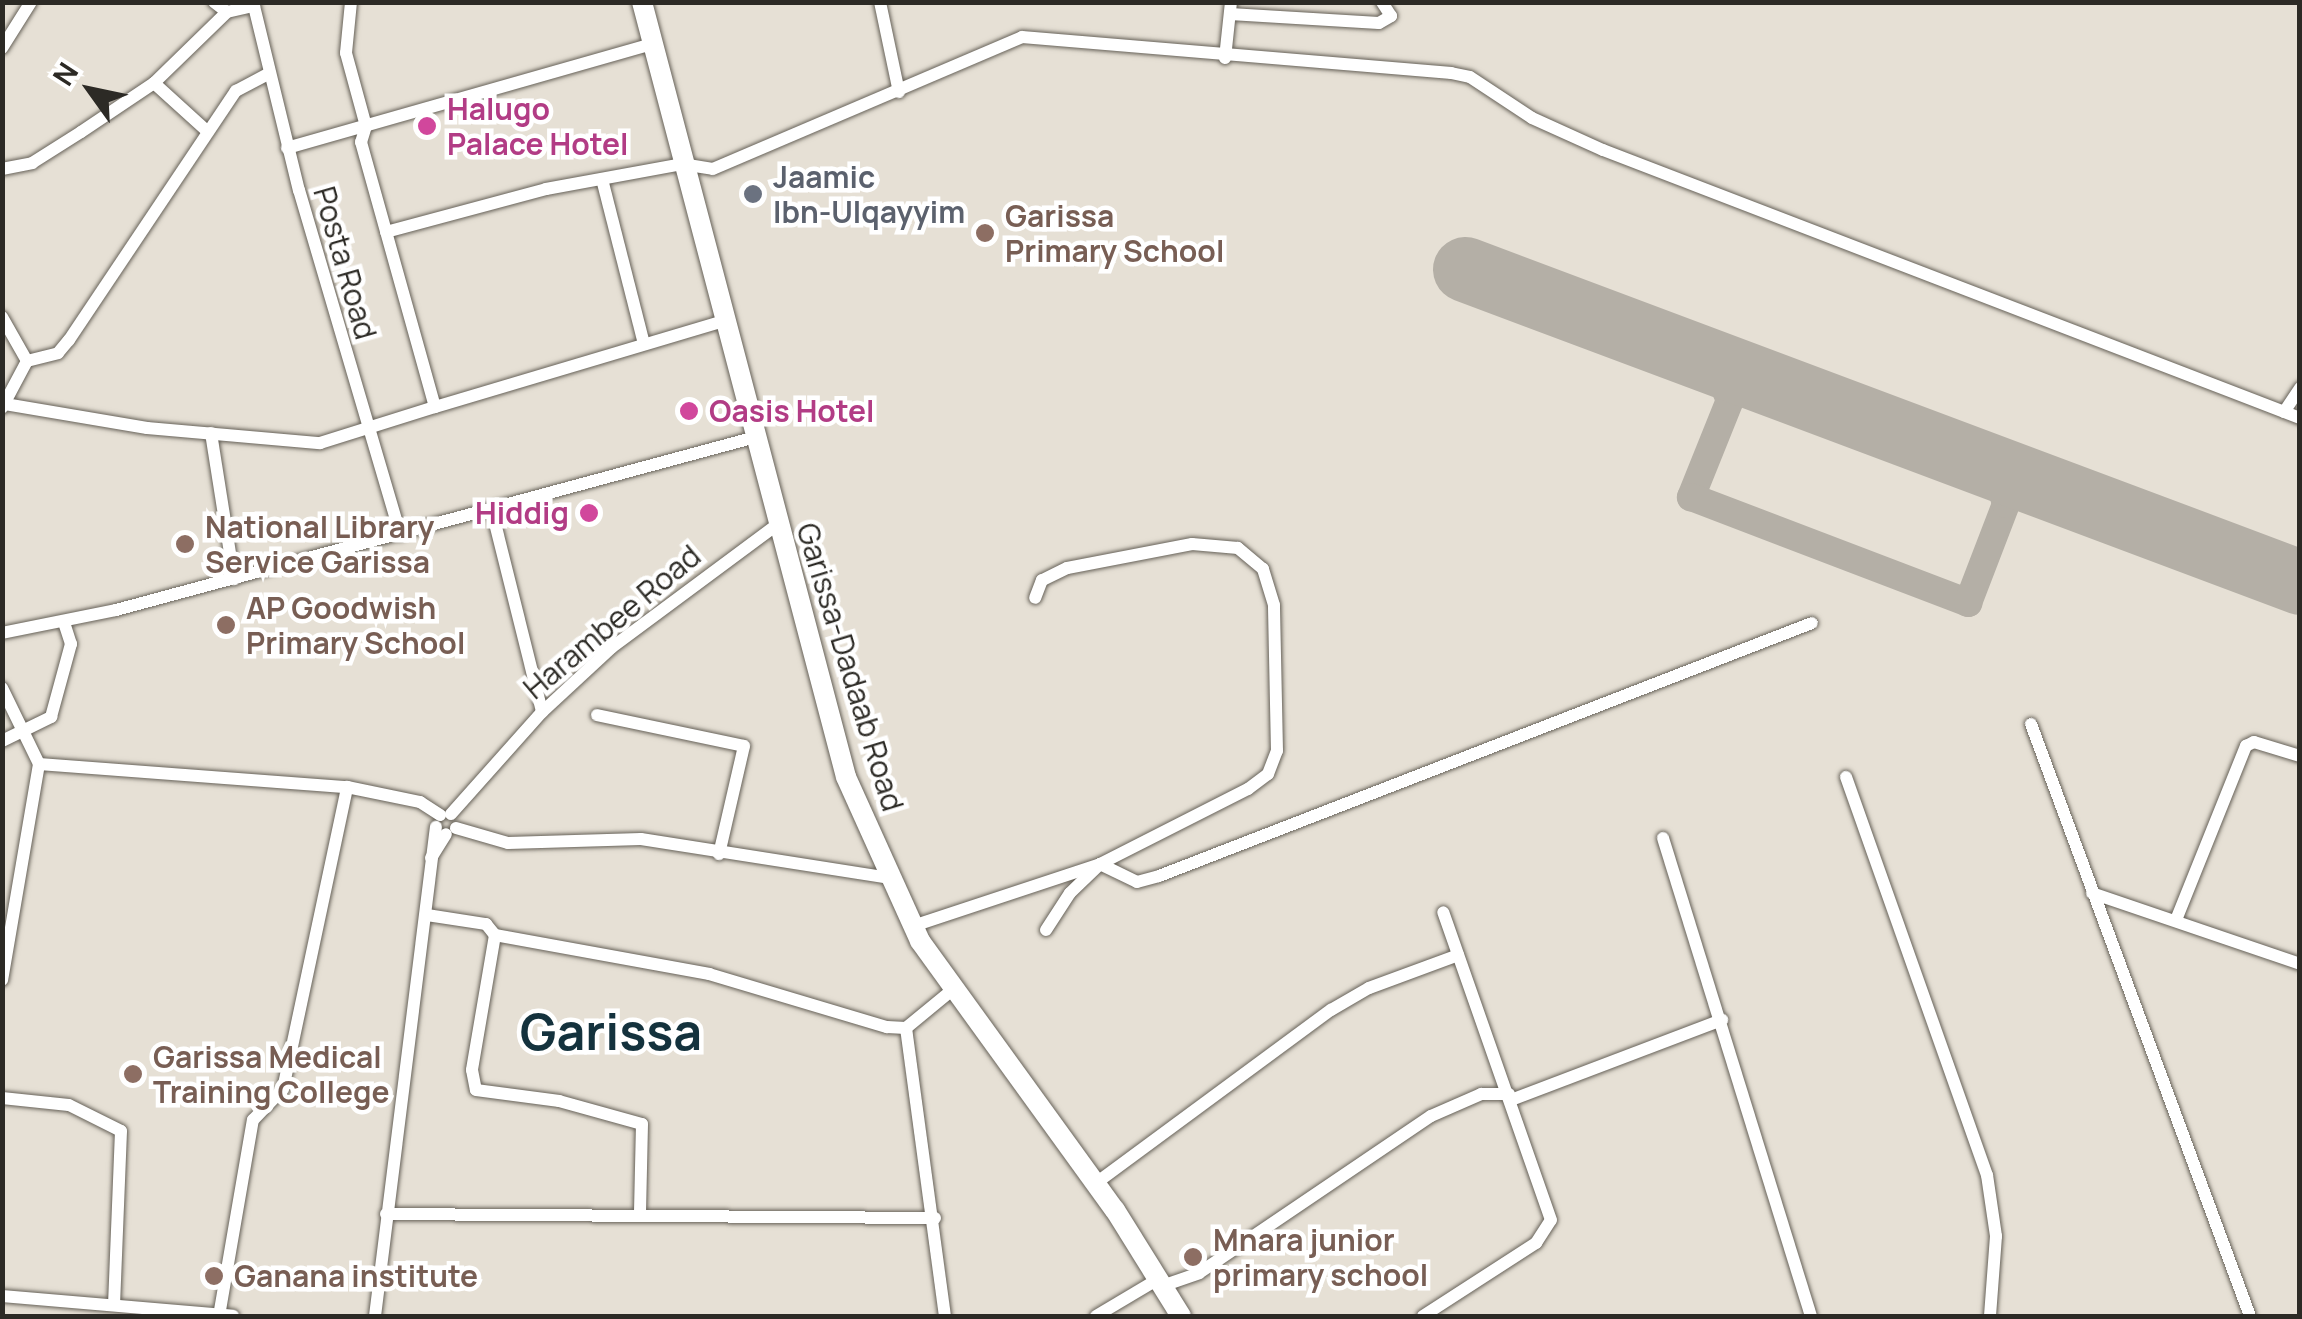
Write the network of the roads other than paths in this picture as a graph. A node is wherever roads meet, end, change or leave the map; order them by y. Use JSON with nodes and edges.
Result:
{"nodes":[{"id":1,"x":31,"y":2,"type":"edge"},
{"id":2,"x":214,"y":2,"type":"edge"},
{"id":3,"x":351,"y":2,"type":"edge"},
{"id":4,"x":642,"y":2,"type":"edge"},
{"id":5,"x":880,"y":2,"type":"edge"},
{"id":6,"x":1382,"y":2,"type":"edge"},
{"id":7,"x":253,"y":4,"type":"edge"},
{"id":8,"x":1230,"y":8,"type":"edge"},
{"id":9,"x":227,"y":12,"type":"junction"},
{"id":10,"x":653,"y":44,"type":"junction"},
{"id":11,"x":2,"y":48,"type":"edge"},
{"id":12,"x":1225,"y":58,"type":"junction"},
{"id":13,"x":270,"y":72,"type":"junction"},
{"id":14,"x":154,"y":84,"type":"junction"},
{"id":15,"x":898,"y":92,"type":"junction"},
{"id":16,"x":366,"y":126,"type":"junction"},
{"id":17,"x":207,"y":131,"type":"junction"},
{"id":18,"x":287,"y":148,"type":"junction"},
{"id":19,"x":682,"y":164,"type":"junction"},
{"id":20,"x":2,"y":169,"type":"edge"},
{"id":21,"x":602,"y":183,"type":"junction"},
{"id":22,"x":386,"y":232,"type":"junction"},
{"id":23,"x":2,"y":316,"type":"edge"},
{"id":24,"x":726,"y":320,"type":"junction"},
{"id":25,"x":644,"y":344,"type":"junction"},
{"id":26,"x":27,"y":361,"type":"junction"},
{"id":27,"x":2300,"y":388,"type":"edge"},
{"id":28,"x":9,"y":389,"type":"edge"},
{"id":29,"x":4,"y":406,"type":"edge"},
{"id":30,"x":435,"y":407,"type":"junction"},
{"id":31,"x":2284,"y":412,"type":"junction"},
{"id":32,"x":2300,"y":418,"type":"edge"},
{"id":33,"x":366,"y":430,"type":"junction"},
{"id":34,"x":211,"y":433,"type":"junction"},
{"id":35,"x":756,"y":437,"type":"junction"},
{"id":36,"x":492,"y":511,"type":"junction"},
{"id":37,"x":775,"y":526,"type":"junction"},
{"id":38,"x":400,"y":534,"type":"junction"},
{"id":39,"x":234,"y":579,"type":"junction"},
{"id":40,"x":1035,"y":598,"type":"dead end"},
{"id":41,"x":64,"y":622,"type":"junction"},
{"id":42,"x":1812,"y":622,"type":"dead end"},
{"id":43,"x":2,"y":633,"type":"edge"},
{"id":44,"x":2,"y":688,"type":"edge"},
{"id":45,"x":542,"y":712,"type":"junction"},
{"id":46,"x":597,"y":715,"type":"dead end"},
{"id":47,"x":2031,"y":724,"type":"dead end"},
{"id":48,"x":29,"y":731,"type":"junction"},
{"id":49,"x":2,"y":741,"type":"edge"},
{"id":50,"x":2300,"y":756,"type":"edge"},
{"id":51,"x":40,"y":764,"type":"junction"},
{"id":52,"x":1846,"y":777,"type":"dead end"},
{"id":53,"x":347,"y":787,"type":"junction"},
{"id":54,"x":446,"y":824,"type":"junction"},
{"id":55,"x":1664,"y":838,"type":"dead end"},
{"id":56,"x":719,"y":854,"type":"junction"},
{"id":57,"x":1100,"y":864,"type":"junction"},
{"id":58,"x":890,"y":878,"type":"junction"},
{"id":59,"x":2092,"y":894,"type":"junction"},
{"id":60,"x":1443,"y":912,"type":"dead end"},
{"id":61,"x":427,"y":915,"type":"junction"},
{"id":62,"x":2176,"y":920,"type":"junction"},
{"id":63,"x":913,"y":926,"type":"junction"},
{"id":64,"x":1046,"y":930,"type":"dead end"},
{"id":65,"x":495,"y":935,"type":"junction"},
{"id":66,"x":1458,"y":955,"type":"junction"},
{"id":67,"x":2300,"y":964,"type":"edge"},
{"id":68,"x":2,"y":980,"type":"edge"},
{"id":69,"x":951,"y":991,"type":"junction"},
{"id":70,"x":1722,"y":1020,"type":"junction"},
{"id":71,"x":906,"y":1028,"type":"junction"},
{"id":72,"x":1510,"y":1096,"type":"junction"},
{"id":73,"x":2,"y":1098,"type":"edge"},
{"id":74,"x":1096,"y":1183,"type":"junction"},
{"id":75,"x":386,"y":1214,"type":"junction"},
{"id":76,"x":640,"y":1215,"type":"junction"},
{"id":77,"x":934,"y":1218,"type":"junction"},
{"id":78,"x":1162,"y":1281,"type":"junction"},
{"id":79,"x":2,"y":1296,"type":"edge"},
{"id":80,"x":114,"y":1303,"type":"junction"},
{"id":81,"x":219,"y":1316,"type":"edge"},
{"id":82,"x":233,"y":1316,"type":"edge"},
{"id":83,"x":375,"y":1316,"type":"edge"},
{"id":84,"x":944,"y":1316,"type":"edge"},
{"id":85,"x":1096,"y":1316,"type":"edge"},
{"id":86,"x":1181,"y":1316,"type":"edge"},
{"id":87,"x":1424,"y":1316,"type":"edge"},
{"id":88,"x":1812,"y":1316,"type":"edge"},
{"id":89,"x":1990,"y":1316,"type":"edge"},
{"id":90,"x":2250,"y":1316,"type":"edge"}],
"edges":[{"from":1,"to":11,"type":"street"},
{"from":2,"to":9,"type":"street"},
{"from":3,"to":16,"type":"street"},
{"from":4,"to":10,"type":"highway","name":"Garissa-Dadaab Road"},
{"from":5,"to":15,"type":"street"},
{"from":6,"to":8,"type":"street"},
{"from":7,"to":9,"type":"street"},
{"from":7,"to":13,"type":"street","name":"Posta Road"},
{"from":8,"to":12,"type":"street"},
{"from":9,"to":14,"type":"street"},
{"from":10,"to":16,"type":"street"},
{"from":10,"to":19,"type":"highway","name":"Garissa-Dadaab Road"},
{"from":12,"to":15,"type":"street"},
{"from":12,"to":31,"type":"street"},
{"from":13,"to":17,"type":"street"},
{"from":13,"to":18,"type":"street","name":"Posta Road"},
{"from":14,"to":17,"type":"street"},
{"from":14,"to":20,"type":"street"},
{"from":15,"to":19,"type":"street"},
{"from":16,"to":18,"type":"street"},
{"from":16,"to":22,"type":"street"},
{"from":17,"to":26,"type":"street"},
{"from":18,"to":33,"type":"street","name":"Posta Road"},
{"from":19,"to":21,"type":"street"},
{"from":19,"to":24,"type":"highway","name":"Garissa-Dadaab Road"},
{"from":21,"to":22,"type":"street"},
{"from":21,"to":25,"type":"street"},
{"from":22,"to":30,"type":"street"},
{"from":23,"to":26,"type":"street"},
{"from":24,"to":25,"type":"street"},
{"from":24,"to":35,"type":"highway","name":"Garissa-Dadaab Road"},
{"from":25,"to":30,"type":"street"},
{"from":26,"to":28,"type":"street"},
{"from":27,"to":31,"type":"street"},
{"from":28,"to":29,"type":"street"},
{"from":29,"to":34,"type":"street"},
{"from":30,"to":33,"type":"street"},
{"from":31,"to":32,"type":"street"},
{"from":33,"to":34,"type":"street"},
{"from":33,"to":38,"type":"street","name":"Posta Road"},
{"from":34,"to":39,"type":"street"},
{"from":35,"to":36,"type":"street"},
{"from":35,"to":37,"type":"highway","name":"Garissa-Dadaab Road"},
{"from":36,"to":38,"type":"street"},
{"from":36,"to":45,"type":"street"},
{"from":37,"to":45,"type":"street","name":"Harambee Road"},
{"from":37,"to":58,"type":"highway","name":"Garissa-Dadaab Road"},
{"from":38,"to":39,"type":"street"},
{"from":39,"to":41,"type":"street"},
{"from":40,"to":57,"type":"street"},
{"from":41,"to":43,"type":"street"},
{"from":41,"to":48,"type":"street"},
{"from":42,"to":57,"type":"street"},
{"from":44,"to":48,"type":"street"},
{"from":45,"to":54,"type":"street","name":"Harambee Road"},
{"from":46,"to":56,"type":"street"},
{"from":47,"to":59,"type":"street"},
{"from":48,"to":49,"type":"street"},
{"from":48,"to":51,"type":"street"},
{"from":50,"to":62,"type":"street"},
{"from":51,"to":53,"type":"street"},
{"from":51,"to":68,"type":"street"},
{"from":52,"to":89,"type":"street"},
{"from":53,"to":54,"type":"street"},
{"from":53,"to":81,"type":"street"},
{"from":54,"to":56,"type":"street"},
{"from":54,"to":61,"type":"street","name":"Harambee Road"},
{"from":55,"to":70,"type":"street"},
{"from":56,"to":58,"type":"street"},
{"from":57,"to":63,"type":"street"},
{"from":57,"to":64,"type":"street"},
{"from":58,"to":63,"type":"highway","name":"Garissa-Dadaab Road"},
{"from":59,"to":62,"type":"street"},
{"from":59,"to":90,"type":"street"},
{"from":60,"to":66,"type":"street"},
{"from":61,"to":65,"type":"street"},
{"from":61,"to":75,"type":"street","name":"Harambee Road"},
{"from":62,"to":67,"type":"street"},
{"from":63,"to":69,"type":"highway","name":"Garissa-Dadaab Road"},
{"from":65,"to":71,"type":"street"},
{"from":65,"to":76,"type":"street"},
{"from":66,"to":72,"type":"street"},
{"from":66,"to":74,"type":"street"},
{"from":69,"to":71,"type":"street"},
{"from":69,"to":74,"type":"highway","name":"Garissa-Dadaab Road"},
{"from":70,"to":72,"type":"street"},
{"from":70,"to":88,"type":"street"},
{"from":71,"to":77,"type":"street"},
{"from":72,"to":78,"type":"street"},
{"from":72,"to":87,"type":"street"},
{"from":73,"to":80,"type":"street"},
{"from":74,"to":78,"type":"highway","name":"Garissa-Dadaab Road"},
{"from":75,"to":76,"type":"street"},
{"from":75,"to":83,"type":"street","name":"Harambee Road"},
{"from":76,"to":77,"type":"street"},
{"from":77,"to":84,"type":"street"},
{"from":78,"to":85,"type":"street"},
{"from":78,"to":86,"type":"highway","name":"Garissa-Dadaab Road"},
{"from":79,"to":80,"type":"street"},
{"from":80,"to":81,"type":"street"},
{"from":81,"to":82,"type":"street"}]}
